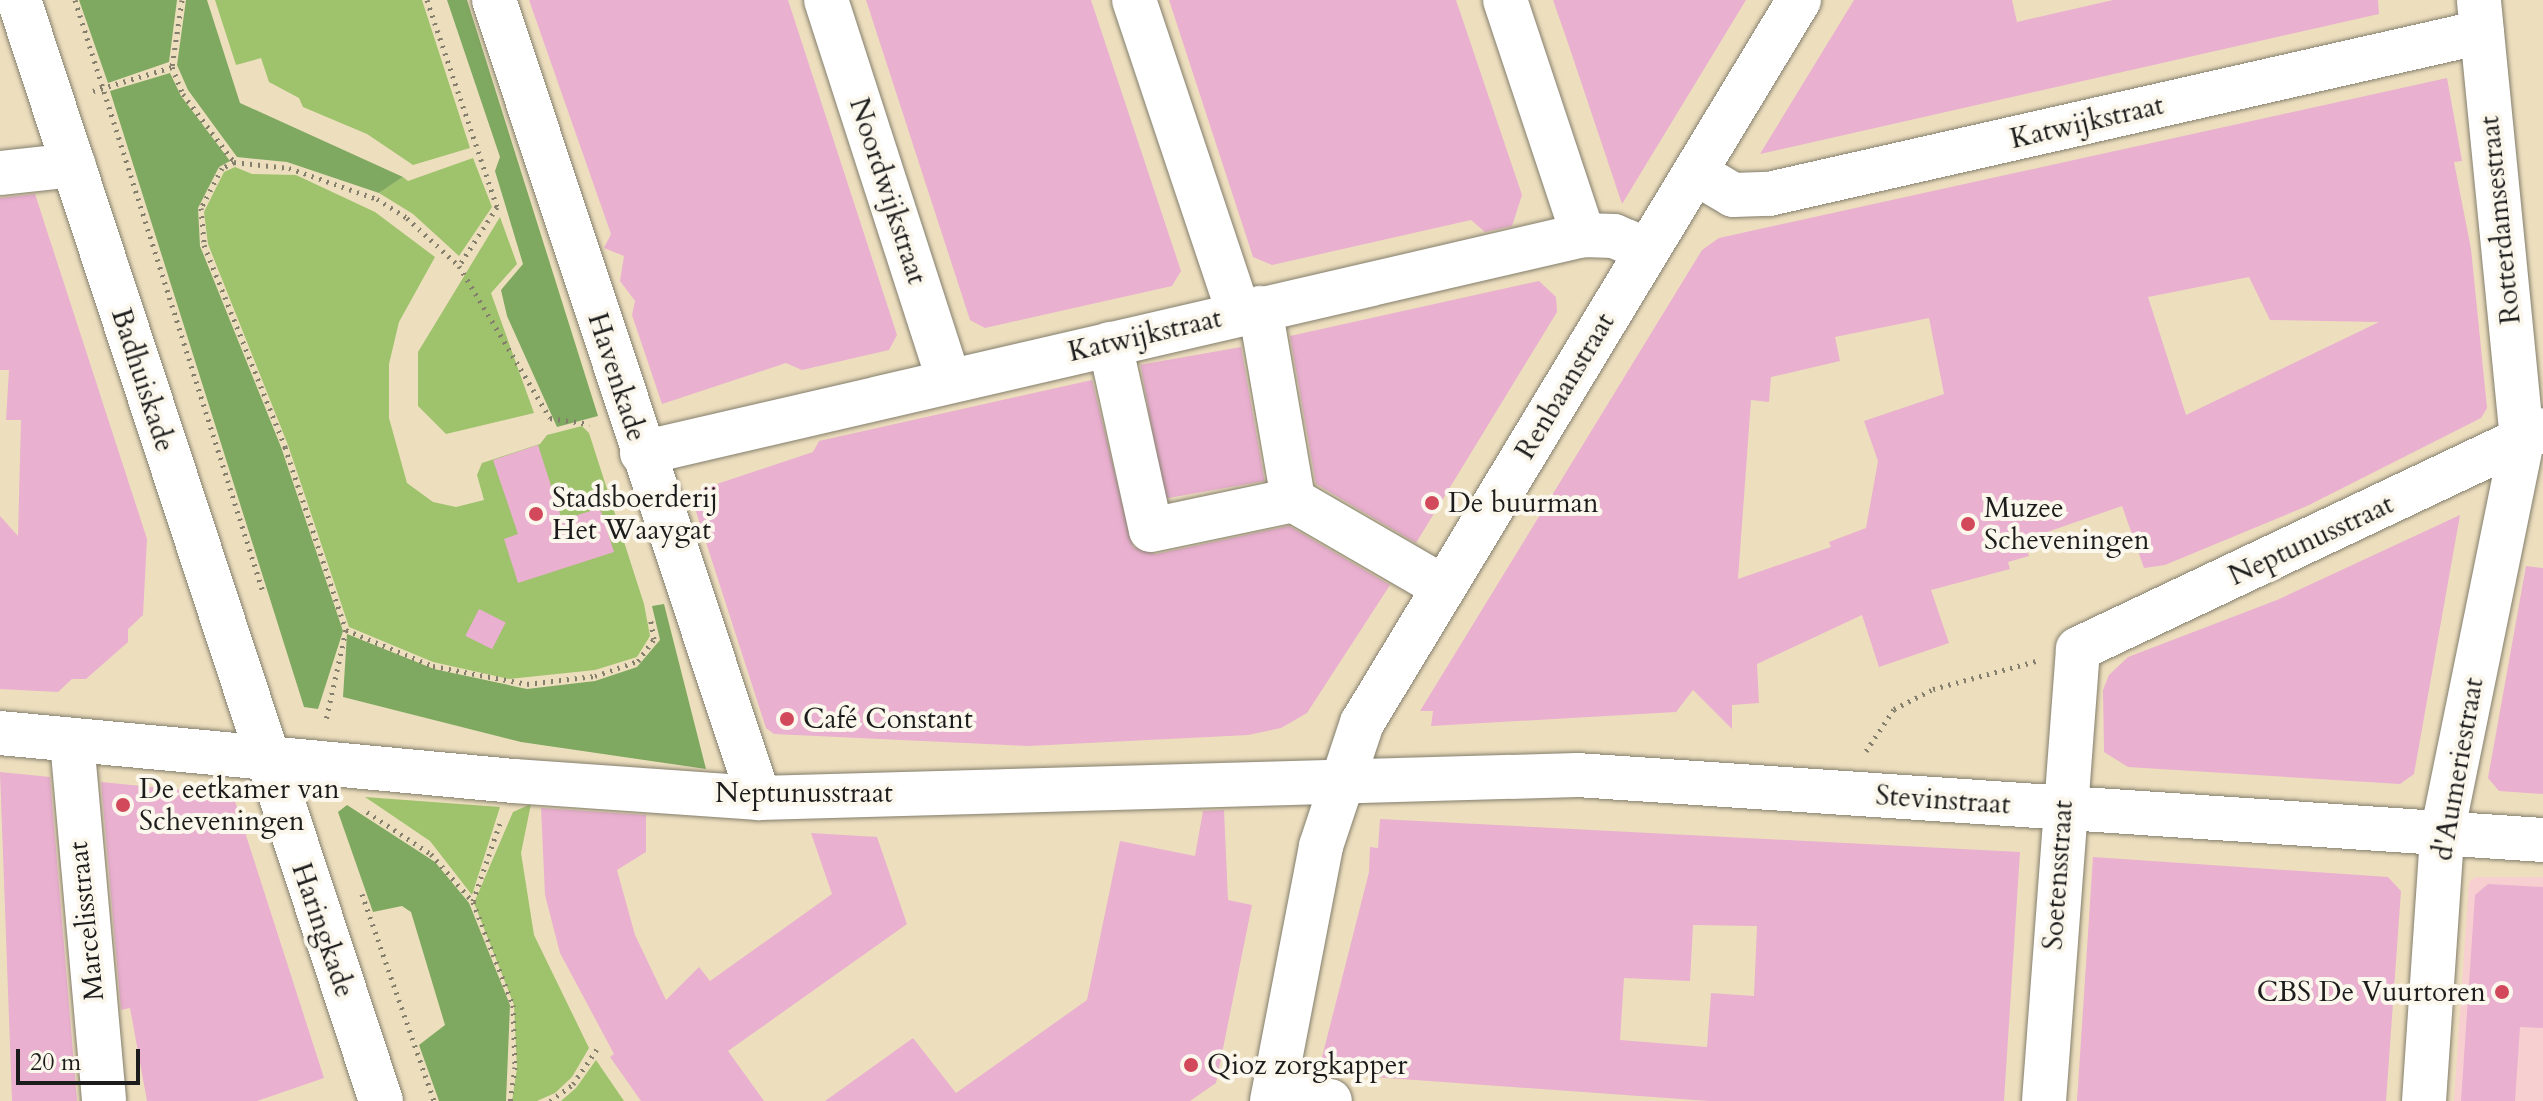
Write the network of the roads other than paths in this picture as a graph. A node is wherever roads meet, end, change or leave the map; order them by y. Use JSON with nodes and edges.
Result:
{"nodes":[{"id":1,"x":19,"y":0,"type":"edge"},
{"id":2,"x":494,"y":0,"type":"edge"},
{"id":3,"x":826,"y":0,"type":"edge"},
{"id":4,"x":1134,"y":0,"type":"edge"},
{"id":5,"x":1505,"y":0,"type":"edge"},
{"id":6,"x":1799,"y":0,"type":"edge"},
{"id":7,"x":2480,"y":16,"type":"edge"},
{"id":8,"x":74,"y":165,"type":"junction"},
{"id":9,"x":0,"y":173,"type":"edge"},
{"id":10,"x":1696,"y":173,"type":"junction"},
{"id":11,"x":1583,"y":235,"type":"junction"},
{"id":12,"x":1647,"y":250,"type":"junction"},
{"id":13,"x":1249,"y":311,"type":"junction"},
{"id":14,"x":1110,"y":344,"type":"junction"},
{"id":15,"x":949,"y":381,"type":"junction"},
{"id":16,"x":2533,"y":434,"type":"edge"},
{"id":17,"x":642,"y":453,"type":"junction"},
{"id":18,"x":1293,"y":500,"type":"junction"},
{"id":19,"x":1443,"y":587,"type":"junction"},
{"id":20,"x":2078,"y":649,"type":"joint"},
{"id":21,"x":0,"y":733,"type":"edge"},
{"id":22,"x":72,"y":741,"type":"junction"},
{"id":23,"x":265,"y":760,"type":"junction"},
{"id":24,"x":1343,"y":779,"type":"junction"},
{"id":25,"x":759,"y":798,"type":"junction"},
{"id":26,"x":2062,"y":807,"type":"junction"},
{"id":27,"x":2442,"y":834,"type":"junction"},
{"id":28,"x":2543,"y":840,"type":"edge"},
{"id":29,"x":1272,"y":1099,"type":"edge"},
{"id":30,"x":104,"y":1101,"type":"edge"},
{"id":31,"x":381,"y":1101,"type":"edge"},
{"id":32,"x":1330,"y":1101,"type":"edge"},
{"id":33,"x":2044,"y":1101,"type":"edge"},
{"id":34,"x":2424,"y":1101,"type":"edge"}],
"edges":[{"from":1,"to":8,"type":"street","name":"Badhuiskade"},
{"from":2,"to":17,"type":"street","name":"Havenkade"},
{"from":3,"to":15,"type":"street","name":"Noordwijkstraat"},
{"from":4,"to":13,"type":"street"},
{"from":5,"to":11,"type":"street"},
{"from":6,"to":10,"type":"street","name":"Renbaanstraat"},
{"from":7,"to":10,"type":"street","name":"Katwijkstraat"},
{"from":7,"to":16,"type":"street","name":"Rotterdamsestraat"},
{"from":8,"to":9,"type":"street"},
{"from":8,"to":23,"type":"street","name":"Badhuiskade"},
{"from":10,"to":12,"type":"street","name":"Renbaanstraat"},
{"from":11,"to":12,"type":"street","name":"Katwijkstraat"},
{"from":11,"to":13,"type":"street","name":"Katwijkstraat"},
{"from":12,"to":19,"type":"street","name":"Renbaanstraat"},
{"from":13,"to":14,"type":"street","name":"Katwijkstraat"},
{"from":13,"to":18,"type":"street"},
{"from":14,"to":15,"type":"street","name":"Katwijkstraat"},
{"from":14,"to":18,"type":"street"},
{"from":15,"to":17,"type":"street","name":"Katwijkstraat"},
{"from":16,"to":20,"type":"street","name":"Neptunusstraat"},
{"from":16,"to":27,"type":"street","name":"d'Aumeriestraat"},
{"from":17,"to":25,"type":"street","name":"Havenkade"},
{"from":18,"to":19,"type":"street"},
{"from":19,"to":24,"type":"street","name":"Renbaanstraat"},
{"from":20,"to":26,"type":"street","name":"Soetensstraat"},
{"from":21,"to":22,"type":"street"},
{"from":22,"to":23,"type":"street"},
{"from":22,"to":30,"type":"street","name":"Marcelisstraat"},
{"from":23,"to":25,"type":"street","name":"Neptunusstraat"},
{"from":23,"to":31,"type":"street","name":"Haringkade"},
{"from":24,"to":25,"type":"street","name":"Neptunusstraat"},
{"from":24,"to":26,"type":"street","name":"Stevinstraat"},
{"from":24,"to":29,"type":"street","name":"Renbaanstraat"},
{"from":26,"to":27,"type":"street","name":"Stevinstraat"},
{"from":26,"to":33,"type":"street","name":"Soetensstraat"},
{"from":27,"to":28,"type":"street","name":"Stevinstraat"},
{"from":27,"to":34,"type":"street","name":"d'Aumeriestraat"},
{"from":29,"to":32,"type":"street"}]}
